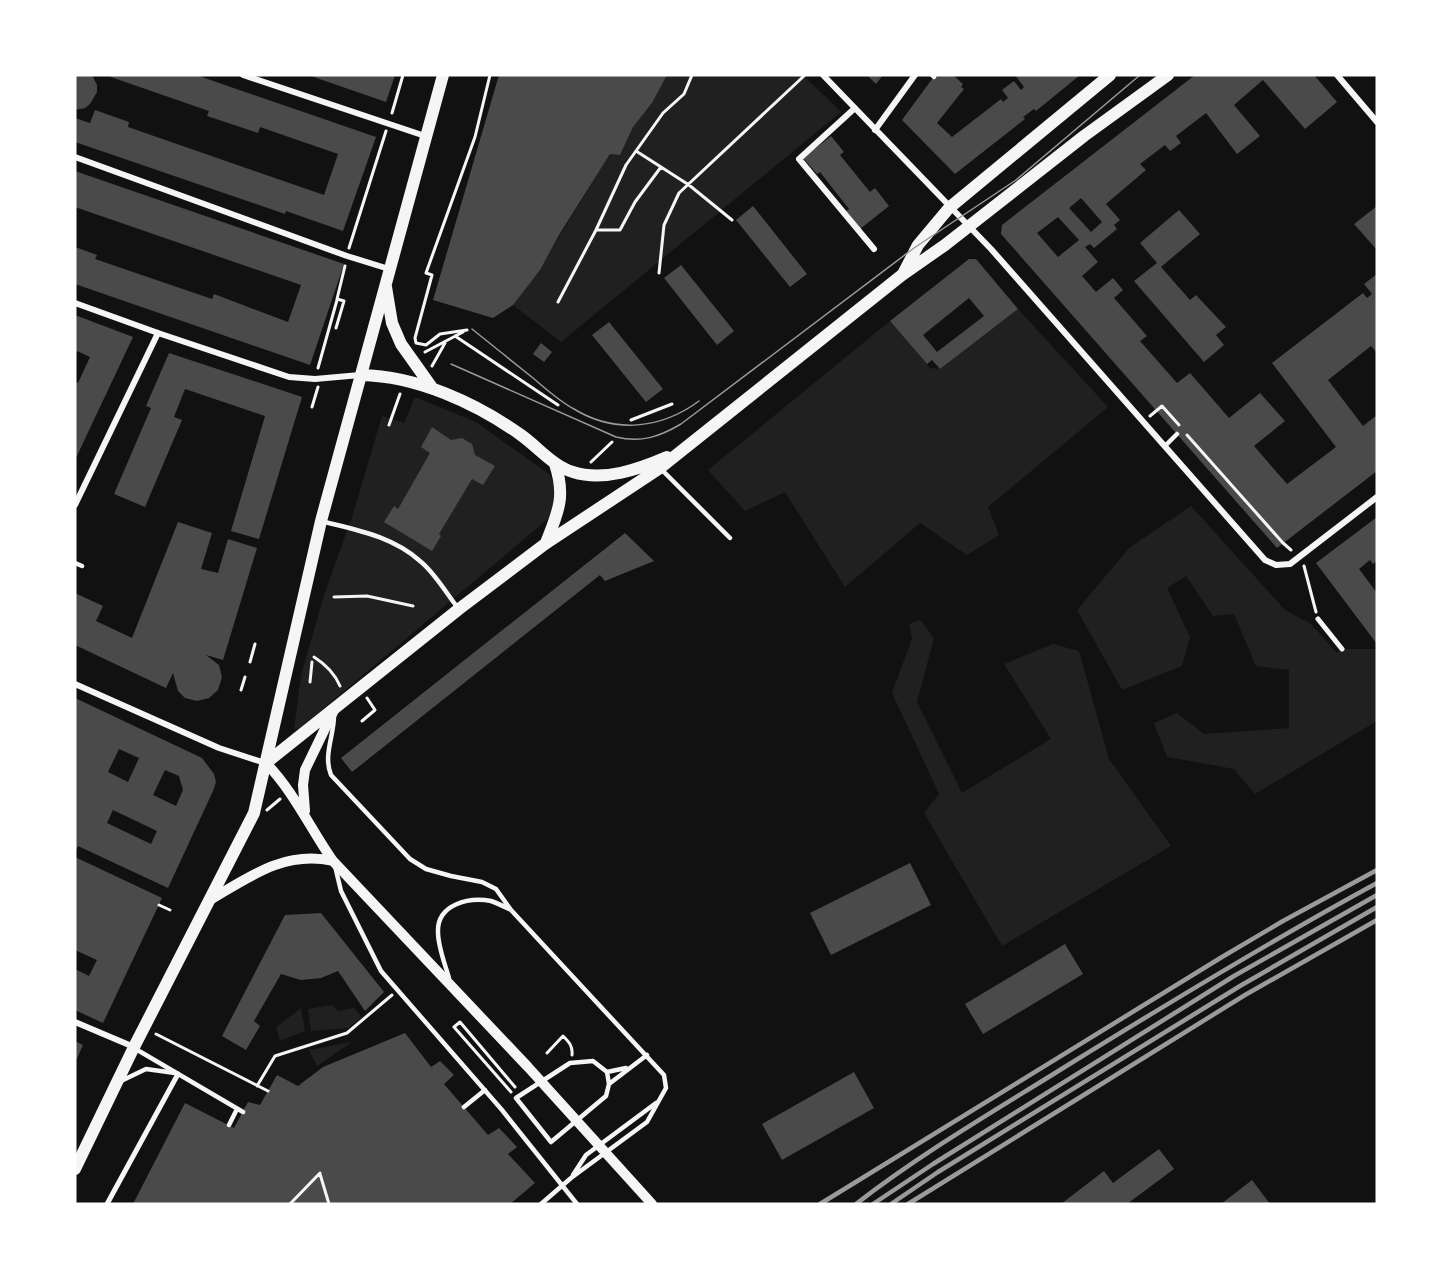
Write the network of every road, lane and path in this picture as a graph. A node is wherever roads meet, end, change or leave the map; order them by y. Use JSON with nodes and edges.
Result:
{"nodes":[{"id":1,"x":243,"y":75,"type":"edge"},
{"id":2,"x":403,"y":75,"type":"edge"},
{"id":3,"x":443,"y":75,"type":"edge"},
{"id":4,"x":490,"y":75,"type":"edge"},
{"id":5,"x":692,"y":75,"type":"edge"},
{"id":6,"x":805,"y":75,"type":"edge"},
{"id":7,"x":824,"y":75,"type":"edge"},
{"id":8,"x":915,"y":75,"type":"edge"},
{"id":9,"x":1110,"y":75,"type":"edge"},
{"id":10,"x":1168,"y":75,"type":"edge"},
{"id":11,"x":1337,"y":75,"type":"edge"},
{"id":12,"x":855,"y":108,"type":"junction"},
{"id":13,"x":1377,"y":122,"type":"edge"},
{"id":14,"x":388,"y":124,"type":"junction"},
{"id":15,"x":875,"y":130,"type":"junction"},
{"id":16,"x":425,"y":136,"type":"junction"},
{"id":17,"x":636,"y":151,"type":"junction"},
{"id":18,"x":75,"y":157,"type":"edge"},
{"id":19,"x":662,"y":167,"type":"junction"},
{"id":20,"x":689,"y":184,"type":"junction"},
{"id":21,"x":949,"y":208,"type":"junction"},
{"id":22,"x":732,"y":219,"type":"dead end"},
{"id":23,"x":968,"y":227,"type":"junction"},
{"id":24,"x":596,"y":230,"type":"junction"},
{"id":25,"x":874,"y":249,"type":"dead end"},
{"id":26,"x":347,"y":256,"type":"junction"},
{"id":27,"x":389,"y":269,"type":"junction"},
{"id":28,"x":659,"y":273,"type":"dead end"},
{"id":29,"x":902,"y":275,"type":"junction"},
{"id":30,"x":386,"y":283,"type":"junction"},
{"id":31,"x":337,"y":299,"type":"junction"},
{"id":32,"x":558,"y":302,"type":"dead end"},
{"id":33,"x":75,"y":303,"type":"edge"},
{"id":34,"x":336,"y":328,"type":"dead end"},
{"id":35,"x":158,"y":333,"type":"junction"},
{"id":36,"x":455,"y":336,"type":"junction"},
{"id":37,"x":446,"y":341,"type":"junction"},
{"id":38,"x":425,"y":352,"type":"dead end"},
{"id":39,"x":432,"y":366,"type":"dead end"},
{"id":40,"x":361,"y":375,"type":"junction"},
{"id":41,"x":317,"y":382,"type":"junction"},
{"id":42,"x":434,"y":390,"type":"junction"},
{"id":43,"x":400,"y":394,"type":"dead end"},
{"id":44,"x":672,"y":404,"type":"dead end"},
{"id":45,"x":558,"y":405,"type":"dead end"},
{"id":46,"x":312,"y":407,"type":"dead end"},
{"id":47,"x":631,"y":420,"type":"dead end"},
{"id":48,"x":1144,"y":422,"type":"junction"},
{"id":49,"x":389,"y":425,"type":"dead end"},
{"id":50,"x":1177,"y":434,"type":"dead end"},
{"id":51,"x":612,"y":442,"type":"dead end"},
{"id":52,"x":1165,"y":446,"type":"junction"},
{"id":53,"x":685,"y":449,"type":"junction"},
{"id":54,"x":590,"y":463,"type":"dead end"},
{"id":55,"x":555,"y":464,"type":"junction"},
{"id":56,"x":660,"y":468,"type":"junction"},
{"id":57,"x":1377,"y":497,"type":"edge"},
{"id":58,"x":75,"y":504,"type":"edge"},
{"id":59,"x":321,"y":521,"type":"junction"},
{"id":60,"x":730,"y":538,"type":"dead end"},
{"id":61,"x":545,"y":544,"type":"junction"},
{"id":62,"x":1301,"y":556,"type":"junction"},
{"id":63,"x":75,"y":563,"type":"edge"},
{"id":64,"x":82,"y":566,"type":"dead end"},
{"id":65,"x":334,"y":597,"type":"dead end"},
{"id":66,"x":413,"y":606,"type":"dead end"},
{"id":67,"x":459,"y":609,"type":"junction"},
{"id":68,"x":1318,"y":619,"type":"joint"},
{"id":69,"x":255,"y":644,"type":"dead end"},
{"id":70,"x":1341,"y":649,"type":"dead end"},
{"id":71,"x":314,"y":657,"type":"dead end"},
{"id":72,"x":250,"y":662,"type":"dead end"},
{"id":73,"x":312,"y":662,"type":"dead end"},
{"id":74,"x":245,"y":677,"type":"dead end"},
{"id":75,"x":310,"y":682,"type":"dead end"},
{"id":76,"x":75,"y":684,"type":"edge"},
{"id":77,"x":241,"y":690,"type":"dead end"},
{"id":78,"x":348,"y":699,"type":"junction"},
{"id":79,"x":334,"y":710,"type":"junction"},
{"id":80,"x":375,"y":710,"type":"dead end"},
{"id":81,"x":362,"y":721,"type":"dead end"},
{"id":82,"x":266,"y":763,"type":"junction"},
{"id":83,"x":306,"y":817,"type":"junction"},
{"id":84,"x":333,"y":861,"type":"junction"},
{"id":85,"x":210,"y":900,"type":"junction"},
{"id":86,"x":159,"y":905,"type":"dead end"},
{"id":87,"x":170,"y":910,"type":"dead end"},
{"id":88,"x":511,"y":910,"type":"junction"},
{"id":89,"x":450,"y":984,"type":"junction"},
{"id":90,"x":391,"y":996,"type":"dead end"},
{"id":91,"x":75,"y":1022,"type":"edge"},
{"id":92,"x":144,"y":1028,"type":"junction"},
{"id":93,"x":134,"y":1047,"type":"junction"},
{"id":94,"x":547,"y":1053,"type":"dead end"},
{"id":95,"x":647,"y":1055,"type":"junction"},
{"id":96,"x":570,"y":1063,"type":"junction"},
{"id":97,"x":628,"y":1068,"type":"junction"},
{"id":98,"x":607,"y":1072,"type":"junction"},
{"id":99,"x":178,"y":1074,"type":"junction"},
{"id":100,"x":117,"y":1082,"type":"junction"},
{"id":101,"x":609,"y":1084,"type":"junction"},
{"id":102,"x":257,"y":1086,"type":"junction"},
{"id":103,"x":485,"y":1090,"type":"junction"},
{"id":104,"x":268,"y":1092,"type":"dead end"},
{"id":105,"x":521,"y":1093,"type":"junction"},
{"id":106,"x":516,"y":1098,"type":"junction"},
{"id":107,"x":658,"y":1102,"type":"junction"},
{"id":108,"x":464,"y":1107,"type":"dead end"},
{"id":109,"x":229,"y":1125,"type":"dead end"},
{"id":110,"x":75,"y":1169,"type":"edge"},
{"id":111,"x":571,"y":1178,"type":"junction"},
{"id":112,"x":562,"y":1185,"type":"junction"},
{"id":113,"x":107,"y":1204,"type":"edge"},
{"id":114,"x":290,"y":1204,"type":"edge"},
{"id":115,"x":329,"y":1204,"type":"edge"},
{"id":116,"x":541,"y":1204,"type":"edge"},
{"id":117,"x":577,"y":1204,"type":"edge"},
{"id":118,"x":652,"y":1204,"type":"edge"}],
"edges":[{"from":1,"to":14,"type":"street"},
{"from":2,"to":14,"type":"path"},
{"from":3,"to":16,"type":"main road"},
{"from":4,"to":36,"type":"path"},
{"from":5,"to":17,"type":"path"},
{"from":6,"to":20,"type":"path"},
{"from":7,"to":12,"type":"street"},
{"from":8,"to":15,"type":"street"},
{"from":9,"to":21,"type":"main road"},
{"from":10,"to":23,"type":"main road"},
{"from":11,"to":13,"type":"street"},
{"from":12,"to":15,"type":"street"},
{"from":12,"to":25,"type":"street"},
{"from":14,"to":16,"type":"street"},
{"from":14,"to":26,"type":"path"},
{"from":15,"to":21,"type":"street"},
{"from":16,"to":27,"type":"main road"},
{"from":17,"to":19,"type":"path"},
{"from":17,"to":24,"type":"path"},
{"from":18,"to":26,"type":"street"},
{"from":19,"to":20,"type":"path"},
{"from":19,"to":24,"type":"path"},
{"from":20,"to":22,"type":"path"},
{"from":20,"to":28,"type":"path"},
{"from":21,"to":23,"type":"street"},
{"from":21,"to":29,"type":"main road"},
{"from":23,"to":29,"type":"main road"},
{"from":23,"to":48,"type":"street"},
{"from":24,"to":32,"type":"path"},
{"from":26,"to":27,"type":"street"},
{"from":26,"to":31,"type":"path"},
{"from":27,"to":30,"type":"main road"},
{"from":29,"to":53,"type":"main road"},
{"from":30,"to":40,"type":"main road"},
{"from":30,"to":42,"type":"main road"},
{"from":31,"to":34,"type":"path"},
{"from":31,"to":41,"type":"path"},
{"from":33,"to":35,"type":"street"},
{"from":35,"to":41,"type":"street"},
{"from":35,"to":58,"type":"street"},
{"from":36,"to":37,"type":"path"},
{"from":36,"to":45,"type":"path"},
{"from":37,"to":38,"type":"path"},
{"from":37,"to":39,"type":"path"},
{"from":40,"to":41,"type":"street"},
{"from":40,"to":42,"type":"main road"},
{"from":40,"to":59,"type":"main road"},
{"from":41,"to":46,"type":"path"},
{"from":42,"to":55,"type":"main road"},
{"from":43,"to":49,"type":"path"},
{"from":44,"to":47,"type":"path"},
{"from":48,"to":52,"type":"street"},
{"from":48,"to":62,"type":"path"},
{"from":50,"to":52,"type":"lane"},
{"from":51,"to":54,"type":"path"},
{"from":52,"to":62,"type":"street"},
{"from":53,"to":55,"type":"main road"},
{"from":53,"to":56,"type":"main road"},
{"from":55,"to":61,"type":"main road"},
{"from":56,"to":60,"type":"lane"},
{"from":56,"to":61,"type":"main road"},
{"from":57,"to":62,"type":"street"},
{"from":59,"to":67,"type":"lane"},
{"from":59,"to":82,"type":"main road"},
{"from":61,"to":67,"type":"main road"},
{"from":62,"to":68,"type":"path"},
{"from":63,"to":64,"type":"lane"},
{"from":65,"to":66,"type":"path"},
{"from":67,"to":78,"type":"main road"},
{"from":68,"to":70,"type":"street"},
{"from":69,"to":72,"type":"path"},
{"from":71,"to":78,"type":"path"},
{"from":73,"to":75,"type":"path"},
{"from":74,"to":77,"type":"path"},
{"from":76,"to":82,"type":"street"},
{"from":78,"to":79,"type":"main road"},
{"from":79,"to":82,"type":"main road"},
{"from":79,"to":83,"type":"street"},
{"from":79,"to":88,"type":"lane"},
{"from":80,"to":81,"type":"path"},
{"from":82,"to":83,"type":"street"},
{"from":82,"to":85,"type":"main road"},
{"from":83,"to":84,"type":"street"},
{"from":84,"to":85,"type":"street"},
{"from":84,"to":89,"type":"street"},
{"from":84,"to":103,"type":"lane"},
{"from":85,"to":92,"type":"main road"},
{"from":86,"to":87,"type":"path"},
{"from":88,"to":89,"type":"lane"},
{"from":88,"to":95,"type":"lane"},
{"from":89,"to":118,"type":"street"},
{"from":90,"to":102,"type":"path"},
{"from":91,"to":93,"type":"street"},
{"from":92,"to":93,"type":"main road"},
{"from":92,"to":102,"type":"path"},
{"from":93,"to":99,"type":"lane"},
{"from":93,"to":100,"type":"main road"},
{"from":94,"to":96,"type":"path"},
{"from":95,"to":97,"type":"lane"},
{"from":95,"to":107,"type":"lane"},
{"from":96,"to":98,"type":"lane"},
{"from":96,"to":105,"type":"lane"},
{"from":97,"to":98,"type":"lane"},
{"from":97,"to":101,"type":"lane"},
{"from":98,"to":101,"type":"lane"},
{"from":99,"to":100,"type":"lane"},
{"from":99,"to":109,"type":"lane"},
{"from":99,"to":113,"type":"street"},
{"from":100,"to":110,"type":"main road"},
{"from":101,"to":106,"type":"lane"},
{"from":102,"to":104,"type":"path"},
{"from":103,"to":108,"type":"lane"},
{"from":103,"to":112,"type":"lane"},
{"from":105,"to":106,"type":"lane"},
{"from":105,"to":106,"type":"path"},
{"from":107,"to":111,"type":"lane"},
{"from":107,"to":111,"type":"lane"},
{"from":111,"to":112,"type":"lane"},
{"from":112,"to":116,"type":"lane"},
{"from":112,"to":117,"type":"lane"},
{"from":114,"to":115,"type":"path"}]}
